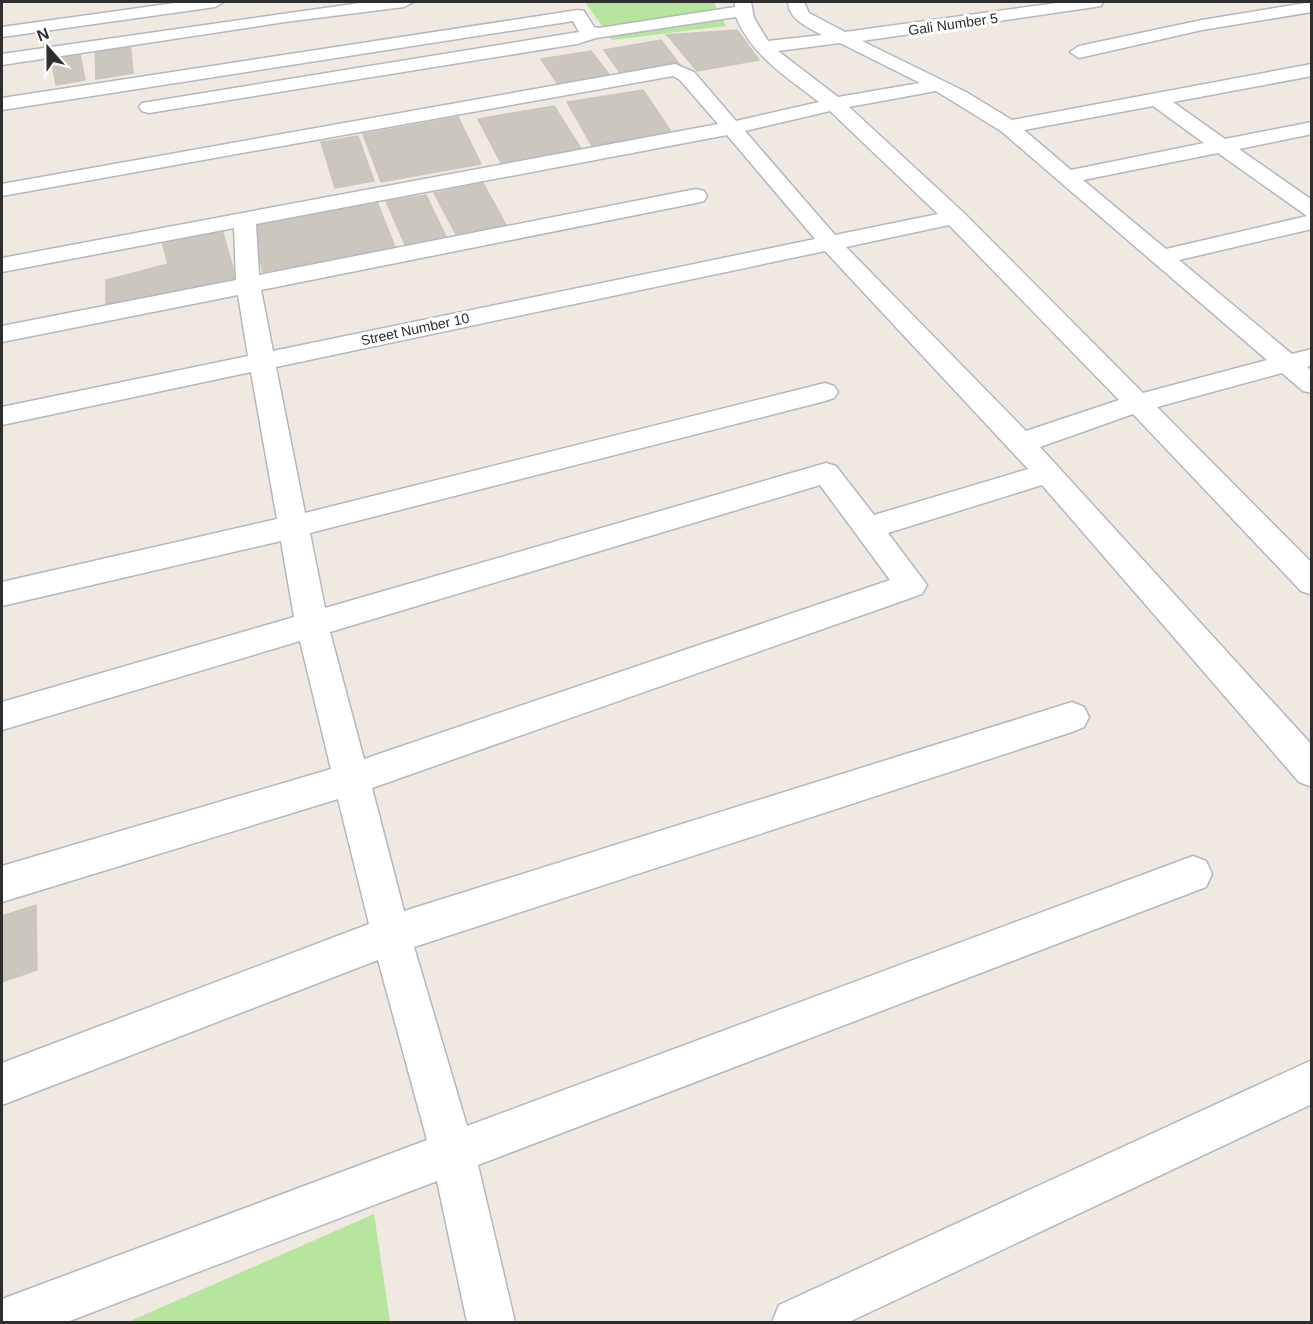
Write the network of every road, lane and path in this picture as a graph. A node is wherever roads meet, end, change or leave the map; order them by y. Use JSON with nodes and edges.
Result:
{"nodes":[{"id":1,"x":215,"y":2,"type":"edge"},
{"id":2,"x":393,"y":2,"type":"edge"},
{"id":3,"x":796,"y":2,"type":"edge"},
{"id":4,"x":1095,"y":2,"type":"edge"},
{"id":5,"x":743,"y":6,"type":"edge"},
{"id":6,"x":140,"y":7,"type":"edge"},
{"id":7,"x":1311,"y":7,"type":"edge"},
{"id":8,"x":573,"y":8,"type":"edge"},
{"id":9,"x":2,"y":32,"type":"edge"},
{"id":10,"x":592,"y":33,"type":"junction"},
{"id":11,"x":846,"y":39,"type":"junction"},
{"id":12,"x":765,"y":47,"type":"junction"},
{"id":13,"x":1079,"y":52,"type":"dead end"},
{"id":14,"x":2,"y":60,"type":"edge"},
{"id":15,"x":1311,"y":70,"type":"edge"},
{"id":16,"x":938,"y":85,"type":"junction"},
{"id":17,"x":1156,"y":99,"type":"junction"},
{"id":18,"x":2,"y":104,"type":"edge"},
{"id":19,"x":834,"y":104,"type":"junction"},
{"id":20,"x":149,"y":107,"type":"dead end"},
{"id":21,"x":1008,"y":127,"type":"junction"},
{"id":22,"x":731,"y":128,"type":"junction"},
{"id":23,"x":1311,"y":128,"type":"edge"},
{"id":24,"x":1222,"y":145,"type":"junction"},
{"id":25,"x":1066,"y":177,"type":"junction"},
{"id":26,"x":2,"y":190,"type":"edge"},
{"id":27,"x":696,"y":196,"type":"dead end"},
{"id":28,"x":1311,"y":211,"type":"edge"},
{"id":29,"x":955,"y":217,"type":"junction"},
{"id":30,"x":245,"y":219,"type":"junction"},
{"id":31,"x":1311,"y":222,"type":"edge"},
{"id":32,"x":829,"y":242,"type":"junction"},
{"id":33,"x":1160,"y":257,"type":"junction"},
{"id":34,"x":2,"y":265,"type":"edge"},
{"id":35,"x":248,"y":286,"type":"junction"},
{"id":36,"x":2,"y":334,"type":"edge"},
{"id":37,"x":1311,"y":357,"type":"edge"},
{"id":38,"x":263,"y":360,"type":"junction"},
{"id":39,"x":1287,"y":364,"type":"junction"},
{"id":40,"x":1311,"y":385,"type":"edge"},
{"id":41,"x":825,"y":392,"type":"dead end"},
{"id":42,"x":1138,"y":403,"type":"junction"},
{"id":43,"x":2,"y":416,"type":"edge"},
{"id":44,"x":1021,"y":443,"type":"junction"},
{"id":45,"x":1047,"y":473,"type":"junction"},
{"id":46,"x":292,"y":527,"type":"junction"},
{"id":47,"x":868,"y":528,"type":"junction"},
{"id":48,"x":1311,"y":583,"type":"edge"},
{"id":49,"x":2,"y":594,"type":"edge"},
{"id":50,"x":312,"y":625,"type":"junction"},
{"id":51,"x":2,"y":716,"type":"edge"},
{"id":52,"x":1072,"y":717,"type":"dead end"},
{"id":53,"x":1311,"y":771,"type":"edge"},
{"id":54,"x":352,"y":779,"type":"junction"},
{"id":55,"x":1193,"y":874,"type":"dead end"},
{"id":56,"x":2,"y":884,"type":"edge"},
{"id":57,"x":391,"y":935,"type":"junction"},
{"id":58,"x":1311,"y":1081,"type":"edge"},
{"id":59,"x":2,"y":1084,"type":"edge"},
{"id":60,"x":453,"y":1153,"type":"junction"},
{"id":61,"x":4,"y":1323,"type":"edge"},
{"id":62,"x":491,"y":1323,"type":"edge"},
{"id":63,"x":796,"y":1323,"type":"edge"}],
"edges":[{"from":1,"to":6,"type":"street"},
{"from":2,"to":14,"type":"street"},
{"from":3,"to":11,"type":"street"},
{"from":4,"to":11,"type":"street","name":"Gali Number 5"},
{"from":5,"to":10,"type":"street"},
{"from":5,"to":12,"type":"street"},
{"from":6,"to":9,"type":"street"},
{"from":7,"to":13,"type":"street"},
{"from":8,"to":10,"type":"street"},
{"from":8,"to":18,"type":"street"},
{"from":10,"to":20,"type":"street"},
{"from":11,"to":12,"type":"street","name":"Gali Number 5"},
{"from":11,"to":16,"type":"street"},
{"from":12,"to":19,"type":"street"},
{"from":15,"to":17,"type":"street"},
{"from":16,"to":19,"type":"street"},
{"from":16,"to":21,"type":"street"},
{"from":17,"to":21,"type":"street"},
{"from":17,"to":24,"type":"street"},
{"from":19,"to":22,"type":"street"},
{"from":19,"to":29,"type":"street"},
{"from":21,"to":25,"type":"street"},
{"from":22,"to":26,"type":"street"},
{"from":22,"to":30,"type":"street"},
{"from":22,"to":32,"type":"street"},
{"from":23,"to":24,"type":"street"},
{"from":24,"to":25,"type":"street"},
{"from":24,"to":28,"type":"street"},
{"from":25,"to":33,"type":"street"},
{"from":27,"to":35,"type":"street"},
{"from":29,"to":32,"type":"street","name":"Street Number 10"},
{"from":29,"to":42,"type":"street"},
{"from":30,"to":34,"type":"street"},
{"from":30,"to":35,"type":"street"},
{"from":31,"to":33,"type":"street"},
{"from":32,"to":38,"type":"street","name":"Street Number 10"},
{"from":32,"to":44,"type":"street"},
{"from":33,"to":39,"type":"street"},
{"from":35,"to":36,"type":"street"},
{"from":35,"to":38,"type":"street"},
{"from":37,"to":39,"type":"street"},
{"from":38,"to":43,"type":"street","name":"Street Number 10"},
{"from":38,"to":46,"type":"street"},
{"from":39,"to":40,"type":"street"},
{"from":39,"to":42,"type":"street"},
{"from":41,"to":46,"type":"street"},
{"from":42,"to":44,"type":"street"},
{"from":42,"to":48,"type":"street"},
{"from":44,"to":45,"type":"street"},
{"from":45,"to":47,"type":"street"},
{"from":45,"to":53,"type":"street"},
{"from":46,"to":49,"type":"street"},
{"from":46,"to":50,"type":"street"},
{"from":47,"to":50,"type":"street"},
{"from":47,"to":54,"type":"street"},
{"from":50,"to":51,"type":"street"},
{"from":50,"to":54,"type":"street"},
{"from":52,"to":57,"type":"street"},
{"from":54,"to":56,"type":"street"},
{"from":54,"to":57,"type":"street"},
{"from":55,"to":60,"type":"street"},
{"from":57,"to":59,"type":"street"},
{"from":57,"to":60,"type":"street"},
{"from":58,"to":63,"type":"street"},
{"from":60,"to":61,"type":"street"},
{"from":60,"to":62,"type":"street"}]}
